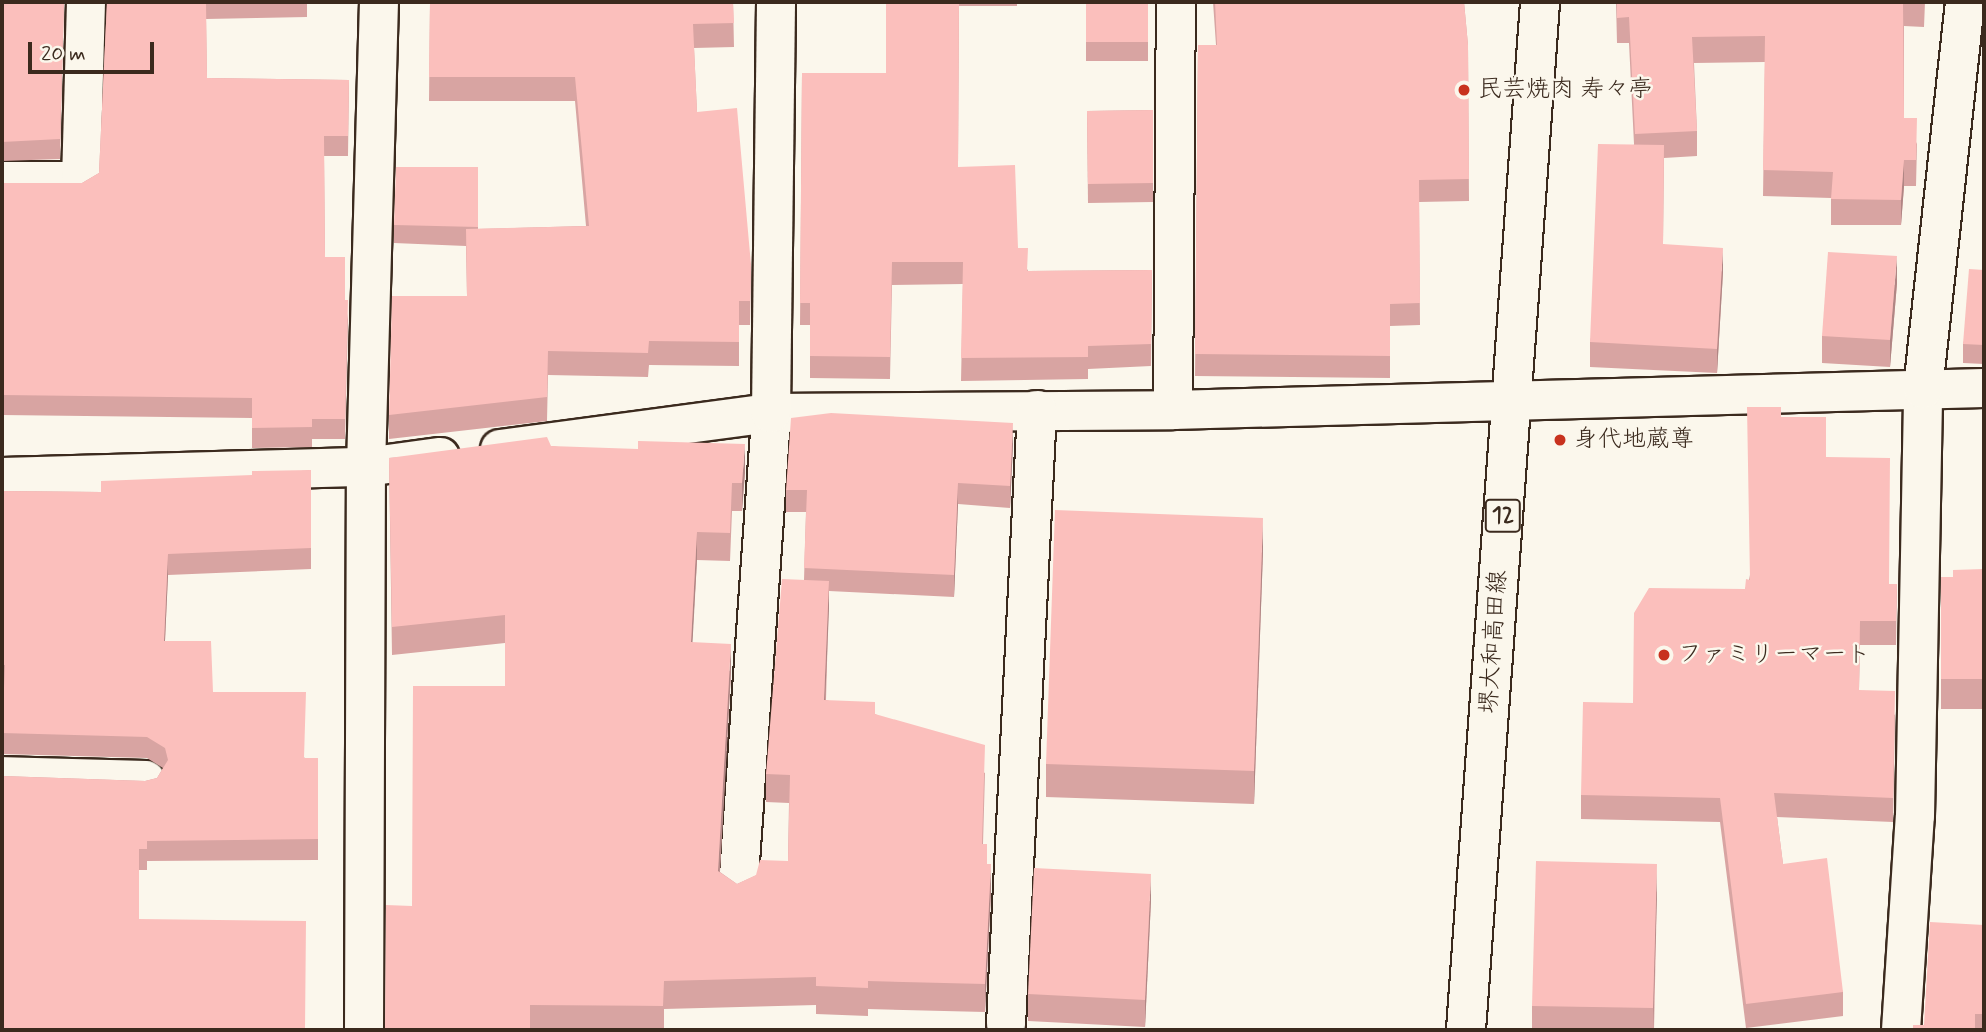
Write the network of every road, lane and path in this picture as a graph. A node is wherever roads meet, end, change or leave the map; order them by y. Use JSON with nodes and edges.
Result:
{"nodes":[{"id":1,"x":86,"y":2,"type":"edge"},
{"id":2,"x":379,"y":2,"type":"edge"},
{"id":3,"x":776,"y":2,"type":"edge"},
{"id":4,"x":1176,"y":2,"type":"edge"},
{"id":5,"x":1540,"y":2,"type":"edge"},
{"id":6,"x":1965,"y":2,"type":"edge"},
{"id":7,"x":2,"y":181,"type":"edge"},
{"id":8,"x":1984,"y":388,"type":"edge"},
{"id":9,"x":1923,"y":389,"type":"junction"},
{"id":10,"x":1511,"y":402,"type":"junction"},
{"id":11,"x":1037,"y":410,"type":"junction"},
{"id":12,"x":1173,"y":410,"type":"junction"},
{"id":13,"x":772,"y":413,"type":"junction"},
{"id":14,"x":366,"y":467,"type":"junction"},
{"id":15,"x":2,"y":477,"type":"edge"},
{"id":16,"x":2,"y":776,"type":"edge"},
{"id":17,"x":146,"y":780,"type":"edge"},
{"id":18,"x":738,"y":890,"type":"edge"},
{"id":19,"x":1006,"y":1024,"type":"dead end"},
{"id":20,"x":364,"y":1030,"type":"edge"},
{"id":21,"x":1466,"y":1030,"type":"edge"},
{"id":22,"x":1901,"y":1030,"type":"edge"}],
"edges":[{"from":1,"to":7,"type":"street"},
{"from":2,"to":14,"type":"street"},
{"from":3,"to":13,"type":"street"},
{"from":4,"to":12,"type":"street"},
{"from":5,"to":10,"type":"street","name":"堺大和高田線","number":"12"},
{"from":6,"to":9,"type":"street"},
{"from":8,"to":9,"type":"street"},
{"from":9,"to":10,"type":"street"},
{"from":9,"to":22,"type":"street"},
{"from":10,"to":12,"type":"street"},
{"from":10,"to":21,"type":"street","name":"堺大和高田線","number":"12"},
{"from":11,"to":12,"type":"street"},
{"from":11,"to":13,"type":"street"},
{"from":11,"to":19,"type":"street"},
{"from":13,"to":14,"type":"street"},
{"from":13,"to":18,"type":"street"},
{"from":14,"to":15,"type":"street"},
{"from":14,"to":20,"type":"street"},
{"from":16,"to":17,"type":"street"}]}
